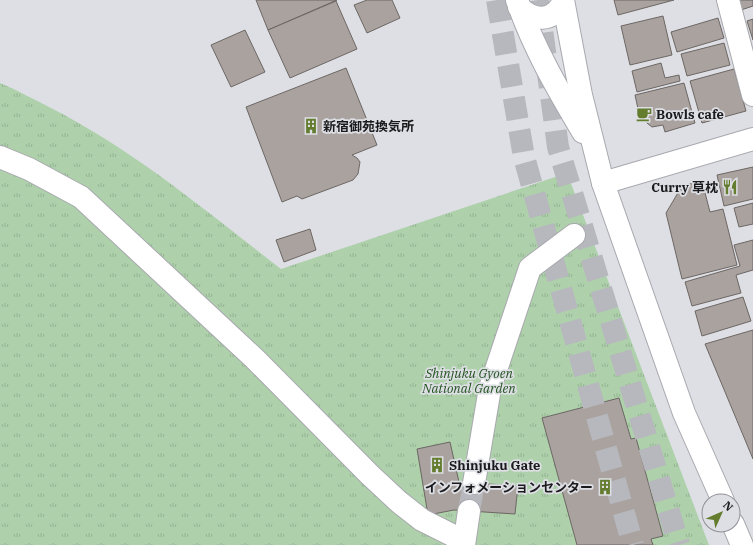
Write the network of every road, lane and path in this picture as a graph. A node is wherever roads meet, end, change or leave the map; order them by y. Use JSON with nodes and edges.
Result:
{"nodes":[{"id":1,"x":728,"y":0,"type":"edge"},
{"id":2,"x":563,"y":2,"type":"edge"},
{"id":3,"x":518,"y":4,"type":"edge"},
{"id":4,"x":753,"y":95,"type":"edge"},
{"id":5,"x":753,"y":139,"type":"edge"},
{"id":6,"x":0,"y":157,"type":"edge"},
{"id":7,"x":598,"y":162,"type":"junction"},
{"id":8,"x":603,"y":183,"type":"junction"},
{"id":9,"x":574,"y":235,"type":"dead end"},
{"id":10,"x":474,"y":483,"type":"tunnel mouth"},
{"id":11,"x":719,"y":493,"type":"edge"},
{"id":12,"x":469,"y":511,"type":"tunnel mouth"},
{"id":13,"x":737,"y":533,"type":"edge"},
{"id":14,"x":464,"y":543,"type":"edge"},
{"id":15,"x":742,"y":545,"type":"edge"}],
"edges":[{"from":1,"to":4,"type":"street"},
{"from":2,"to":3,"type":"street"},
{"from":2,"to":7,"type":"street"},
{"from":3,"to":7,"type":"street"},
{"from":5,"to":8,"type":"street"},
{"from":6,"to":14,"type":"street"},
{"from":7,"to":8,"type":"street"},
{"from":8,"to":11,"type":"street"},
{"from":9,"to":10,"type":"street"},
{"from":12,"to":14,"type":"street"},
{"from":13,"to":15,"type":"street"}]}
